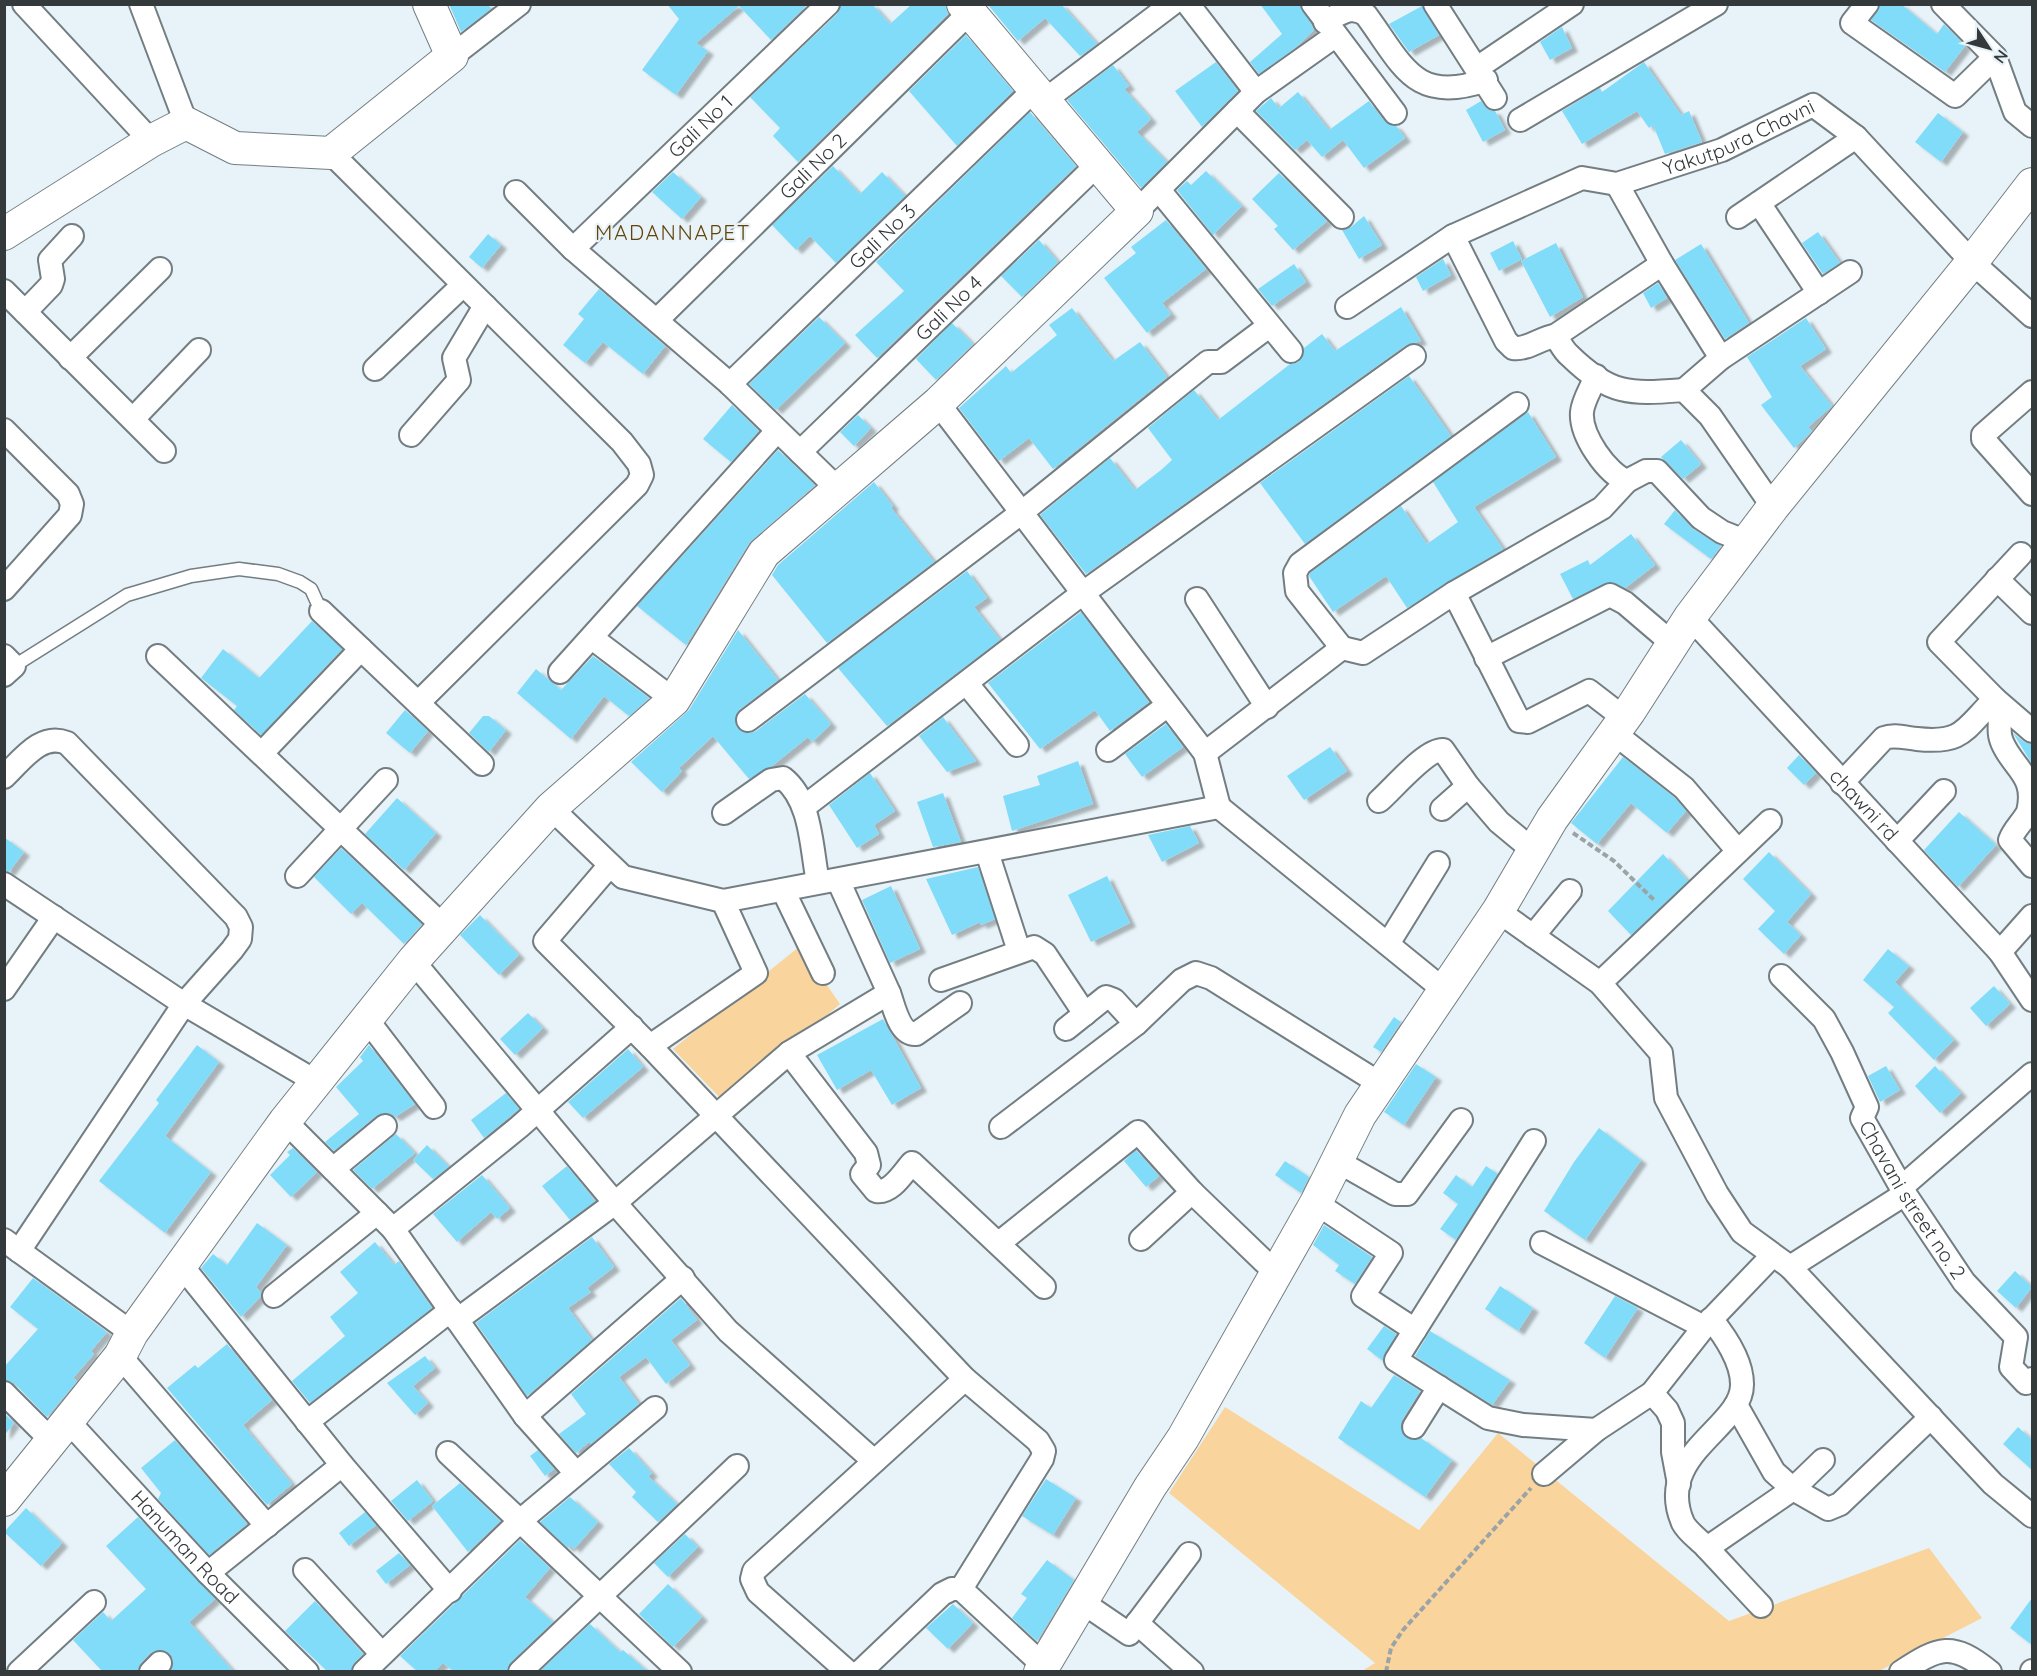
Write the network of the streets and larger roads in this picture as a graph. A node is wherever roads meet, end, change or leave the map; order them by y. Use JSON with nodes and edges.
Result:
{"nodes":[{"id":1,"x":24,"y":4,"type":"edge"},
{"id":2,"x":141,"y":4,"type":"edge"},
{"id":3,"x":429,"y":4,"type":"edge"},
{"id":4,"x":519,"y":4,"type":"edge"},
{"id":5,"x":828,"y":4,"type":"edge"},
{"id":6,"x":1173,"y":4,"type":"edge"},
{"id":7,"x":1188,"y":4,"type":"edge"},
{"id":8,"x":1435,"y":4,"type":"edge"},
{"id":9,"x":1572,"y":4,"type":"edge"},
{"id":10,"x":1716,"y":4,"type":"edge"},
{"id":11,"x":1867,"y":4,"type":"edge"},
{"id":12,"x":1943,"y":4,"type":"edge"},
{"id":13,"x":967,"y":8,"type":"edge"},
{"id":14,"x":1324,"y":21,"type":"edge"},
{"id":15,"x":452,"y":57,"type":"junction"},
{"id":16,"x":1995,"y":57,"type":"junction"},
{"id":17,"x":1486,"y":82,"type":"junction"},
{"id":18,"x":1256,"y":92,"type":"junction"},
{"id":19,"x":1040,"y":94,"type":"junction"},
{"id":20,"x":1237,"y":111,"type":"junction"},
{"id":21,"x":1395,"y":113,"type":"dead end"},
{"id":22,"x":1520,"y":120,"type":"dead end"},
{"id":23,"x":186,"y":123,"type":"junction"},
{"id":24,"x":2032,"y":126,"type":"edge"},
{"id":25,"x":1856,"y":137,"type":"junction"},
{"id":26,"x":151,"y":141,"type":"junction"},
{"id":27,"x":331,"y":153,"type":"junction"},
{"id":28,"x":1098,"y":164,"type":"junction"},
{"id":29,"x":1617,"y":184,"type":"junction"},
{"id":30,"x":2031,"y":190,"type":"edge"},
{"id":31,"x":516,"y":192,"type":"dead end"},
{"id":32,"x":1148,"y":201,"type":"junction"},
{"id":33,"x":1758,"y":203,"type":"junction"},
{"id":34,"x":1738,"y":216,"type":"dead end"},
{"id":35,"x":1342,"y":217,"type":"dead end"},
{"id":36,"x":4,"y":234,"type":"edge"},
{"id":37,"x":72,"y":236,"type":"dead end"},
{"id":38,"x":1453,"y":236,"type":"junction"},
{"id":39,"x":573,"y":249,"type":"junction"},
{"id":40,"x":1972,"y":262,"type":"junction"},
{"id":41,"x":1662,"y":264,"type":"junction"},
{"id":42,"x":160,"y":269,"type":"dead end"},
{"id":43,"x":1850,"y":272,"type":"dead end"},
{"id":44,"x":462,"y":286,"type":"junction"},
{"id":45,"x":4,"y":291,"type":"edge"},
{"id":46,"x":1819,"y":293,"type":"junction"},
{"id":47,"x":485,"y":306,"type":"junction"},
{"id":48,"x":1347,"y":307,"type":"dead end"},
{"id":49,"x":25,"y":312,"type":"junction"},
{"id":50,"x":2032,"y":316,"type":"edge"},
{"id":51,"x":657,"y":320,"type":"junction"},
{"id":52,"x":1269,"y":326,"type":"junction"},
{"id":53,"x":1555,"y":336,"type":"junction"},
{"id":54,"x":199,"y":350,"type":"dead end"},
{"id":55,"x":1291,"y":351,"type":"dead end"},
{"id":56,"x":1414,"y":356,"type":"dead end"},
{"id":57,"x":70,"y":358,"type":"junction"},
{"id":58,"x":1721,"y":358,"type":"junction"},
{"id":59,"x":375,"y":369,"type":"dead end"},
{"id":60,"x":1596,"y":376,"type":"junction"},
{"id":61,"x":730,"y":384,"type":"junction"},
{"id":62,"x":1684,"y":390,"type":"junction"},
{"id":63,"x":2032,"y":392,"type":"edge"},
{"id":64,"x":938,"y":404,"type":"junction"},
{"id":65,"x":1517,"y":404,"type":"dead end"},
{"id":66,"x":133,"y":419,"type":"junction"},
{"id":67,"x":4,"y":430,"type":"edge"},
{"id":68,"x":777,"y":431,"type":"junction"},
{"id":69,"x":411,"y":435,"type":"dead end"},
{"id":70,"x":164,"y":451,"type":"dead end"},
{"id":71,"x":800,"y":452,"type":"junction"},
{"id":72,"x":1627,"y":481,"type":"junction"},
{"id":73,"x":838,"y":489,"type":"junction"},
{"id":74,"x":2032,"y":494,"type":"edge"},
{"id":75,"x":1773,"y":507,"type":"junction"},
{"id":76,"x":1021,"y":513,"type":"junction"},
{"id":77,"x":1747,"y":542,"type":"junction"},
{"id":78,"x":2021,"y":554,"type":"dead end"},
{"id":79,"x":1997,"y":579,"type":"junction"},
{"id":80,"x":4,"y":589,"type":"edge"},
{"id":81,"x":1083,"y":593,"type":"junction"},
{"id":82,"x":1454,"y":593,"type":"junction"},
{"id":83,"x":1197,"y":599,"type":"dead end"},
{"id":84,"x":321,"y":611,"type":"road end"},
{"id":85,"x":2032,"y":613,"type":"edge"},
{"id":86,"x":1690,"y":617,"type":"junction"},
{"id":87,"x":592,"y":638,"type":"junction"},
{"id":88,"x":1673,"y":644,"type":"junction"},
{"id":89,"x":1342,"y":648,"type":"junction"},
{"id":90,"x":362,"y":649,"type":"junction"},
{"id":91,"x":158,"y":656,"type":"dead end"},
{"id":92,"x":1486,"y":658,"type":"junction"},
{"id":93,"x":560,"y":672,"type":"dead end"},
{"id":94,"x":967,"y":684,"type":"junction"},
{"id":95,"x":674,"y":700,"type":"junction"},
{"id":96,"x":1992,"y":702,"type":"junction"},
{"id":97,"x":418,"y":703,"type":"junction"},
{"id":98,"x":1168,"y":705,"type":"junction"},
{"id":99,"x":1267,"y":707,"type":"junction"},
{"id":100,"x":748,"y":720,"type":"dead end"},
{"id":101,"x":1619,"y":725,"type":"junction"},
{"id":102,"x":2032,"y":731,"type":"edge"},
{"id":103,"x":1017,"y":745,"type":"dead end"},
{"id":104,"x":1108,"y":750,"type":"dead end"},
{"id":105,"x":262,"y":753,"type":"junction"},
{"id":106,"x":1205,"y":753,"type":"junction"},
{"id":107,"x":482,"y":764,"type":"dead end"},
{"id":108,"x":4,"y":777,"type":"edge"},
{"id":109,"x":386,"y":780,"type":"dead end"},
{"id":110,"x":1842,"y":783,"type":"junction"},
{"id":111,"x":1468,"y":786,"type":"junction"},
{"id":112,"x":1944,"y":791,"type":"dead end"},
{"id":113,"x":1379,"y":801,"type":"dead end"},
{"id":114,"x":804,"y":807,"type":"junction"},
{"id":115,"x":1219,"y":807,"type":"junction"},
{"id":116,"x":551,"y":808,"type":"junction"},
{"id":117,"x":1442,"y":809,"type":"dead end"},
{"id":118,"x":724,"y":813,"type":"dead end"},
{"id":119,"x":1770,"y":820,"type":"dead end"},
{"id":120,"x":340,"y":830,"type":"junction"},
{"id":121,"x":1898,"y":841,"type":"junction"},
{"id":122,"x":1534,"y":850,"type":"junction"},
{"id":123,"x":1738,"y":851,"type":"junction"},
{"id":124,"x":987,"y":852,"type":"junction"},
{"id":125,"x":1438,"y":863,"type":"dead end"},
{"id":126,"x":610,"y":865,"type":"junction"},
{"id":127,"x":2032,"y":866,"type":"edge"},
{"id":128,"x":297,"y":876,"type":"dead end"},
{"id":129,"x":828,"y":881,"type":"junction"},
{"id":130,"x":4,"y":884,"type":"edge"},
{"id":131,"x":783,"y":890,"type":"junction"},
{"id":132,"x":1570,"y":891,"type":"dead end"},
{"id":133,"x":723,"y":901,"type":"junction"},
{"id":134,"x":1498,"y":911,"type":"junction"},
{"id":135,"x":2032,"y":916,"type":"edge"},
{"id":136,"x":54,"y":918,"type":"junction"},
{"id":137,"x":444,"y":927,"type":"junction"},
{"id":138,"x":1533,"y":936,"type":"junction"},
{"id":139,"x":1388,"y":944,"type":"junction"},
{"id":140,"x":1019,"y":951,"type":"junction"},
{"id":141,"x":2000,"y":952,"type":"junction"},
{"id":142,"x":413,"y":961,"type":"junction"},
{"id":143,"x":823,"y":973,"type":"dead end"},
{"id":144,"x":1781,"y":976,"type":"dead end"},
{"id":145,"x":940,"y":980,"type":"dead end"},
{"id":146,"x":1600,"y":984,"type":"junction"},
{"id":147,"x":4,"y":989,"type":"edge"},
{"id":148,"x":1444,"y":990,"type":"junction"},
{"id":149,"x":889,"y":993,"type":"junction"},
{"id":150,"x":2032,"y":1000,"type":"edge"},
{"id":151,"x":960,"y":1003,"type":"dead end"},
{"id":152,"x":184,"y":1004,"type":"junction"},
{"id":153,"x":1085,"y":1014,"type":"junction"},
{"id":154,"x":365,"y":1017,"type":"junction"},
{"id":155,"x":1136,"y":1024,"type":"junction"},
{"id":156,"x":632,"y":1027,"type":"junction"},
{"id":157,"x":1066,"y":1029,"type":"dead end"},
{"id":158,"x":650,"y":1046,"type":"junction"},
{"id":159,"x":789,"y":1053,"type":"junction"},
{"id":160,"x":2032,"y":1074,"type":"edge"},
{"id":161,"x":315,"y":1081,"type":"junction"},
{"id":162,"x":1379,"y":1083,"type":"junction"},
{"id":163,"x":434,"y":1107,"type":"dead end"},
{"id":164,"x":538,"y":1110,"type":"junction"},
{"id":165,"x":716,"y":1116,"type":"junction"},
{"id":166,"x":1461,"y":1120,"type":"dead end"},
{"id":167,"x":285,"y":1121,"type":"junction"},
{"id":168,"x":385,"y":1126,"type":"dead end"},
{"id":169,"x":1001,"y":1127,"type":"dead end"},
{"id":170,"x":1534,"y":1141,"type":"dead end"},
{"id":171,"x":1337,"y":1161,"type":"junction"},
{"id":172,"x":333,"y":1169,"type":"junction"},
{"id":173,"x":1904,"y":1190,"type":"junction"},
{"id":174,"x":1192,"y":1192,"type":"junction"},
{"id":175,"x":615,"y":1203,"type":"junction"},
{"id":176,"x":1316,"y":1203,"type":"junction"},
{"id":177,"x":377,"y":1213,"type":"junction"},
{"id":178,"x":393,"y":1229,"type":"junction"},
{"id":179,"x":1141,"y":1239,"type":"dead end"},
{"id":180,"x":999,"y":1243,"type":"junction"},
{"id":181,"x":1542,"y":1243,"type":"dead end"},
{"id":182,"x":12,"y":1246,"type":"edge"},
{"id":183,"x":1781,"y":1262,"type":"junction"},
{"id":184,"x":182,"y":1266,"type":"junction"},
{"id":185,"x":1276,"y":1273,"type":"junction"},
{"id":186,"x":683,"y":1278,"type":"junction"},
{"id":187,"x":1044,"y":1287,"type":"dead end"},
{"id":188,"x":274,"y":1296,"type":"dead end"},
{"id":189,"x":454,"y":1315,"type":"junction"},
{"id":190,"x":1708,"y":1323,"type":"junction"},
{"id":191,"x":1415,"y":1330,"type":"junction"},
{"id":192,"x":126,"y":1345,"type":"junction"},
{"id":193,"x":965,"y":1379,"type":"junction"},
{"id":194,"x":2032,"y":1379,"type":"edge"},
{"id":195,"x":1439,"y":1387,"type":"junction"},
{"id":196,"x":4,"y":1393,"type":"edge"},
{"id":197,"x":1652,"y":1393,"type":"junction"},
{"id":198,"x":1736,"y":1405,"type":"junction"},
{"id":199,"x":655,"y":1408,"type":"dead end"},
{"id":200,"x":525,"y":1416,"type":"junction"},
{"id":201,"x":1931,"y":1417,"type":"junction"},
{"id":202,"x":307,"y":1422,"type":"junction"},
{"id":203,"x":1414,"y":1427,"type":"dead end"},
{"id":204,"x":60,"y":1430,"type":"junction"},
{"id":205,"x":1596,"y":1430,"type":"junction"},
{"id":206,"x":447,"y":1453,"type":"dead end"},
{"id":207,"x":1823,"y":1460,"type":"dead end"},
{"id":208,"x":874,"y":1461,"type":"junction"},
{"id":209,"x":342,"y":1465,"type":"junction"},
{"id":210,"x":737,"y":1466,"type":"dead end"},
{"id":211,"x":575,"y":1472,"type":"junction"},
{"id":212,"x":1544,"y":1474,"type":"road end"},
{"id":213,"x":1679,"y":1484,"type":"junction"},
{"id":214,"x":1793,"y":1489,"type":"junction"},
{"id":215,"x":4,"y":1500,"type":"edge"},
{"id":216,"x":2032,"y":1516,"type":"edge"},
{"id":217,"x":520,"y":1521,"type":"junction"},
{"id":218,"x":267,"y":1526,"type":"junction"},
{"id":219,"x":1707,"y":1548,"type":"junction"},
{"id":220,"x":1189,"y":1554,"type":"dead end"},
{"id":221,"x":304,"y":1570,"type":"dead end"},
{"id":222,"x":208,"y":1573,"type":"junction"},
{"id":223,"x":961,"y":1589,"type":"junction"},
{"id":224,"x":450,"y":1591,"type":"junction"},
{"id":225,"x":599,"y":1595,"type":"junction"},
{"id":226,"x":94,"y":1602,"type":"dead end"},
{"id":227,"x":1082,"y":1602,"type":"junction"},
{"id":228,"x":1761,"y":1606,"type":"dead end"},
{"id":229,"x":1137,"y":1623,"type":"junction"},
{"id":230,"x":381,"y":1653,"type":"junction"},
{"id":231,"x":668,"y":1668,"type":"edge"},
{"id":232,"x":1042,"y":1669,"type":"edge"},
{"id":233,"x":303,"y":1670,"type":"edge"},
{"id":234,"x":19,"y":1671,"type":"edge"},
{"id":235,"x":364,"y":1671,"type":"edge"},
{"id":236,"x":520,"y":1671,"type":"edge"},
{"id":237,"x":848,"y":1671,"type":"edge"},
{"id":238,"x":860,"y":1671,"type":"edge"},
{"id":239,"x":1192,"y":1671,"type":"edge"},
{"id":240,"x":1901,"y":1671,"type":"edge"},
{"id":241,"x":1990,"y":1671,"type":"edge"}],
"edges":[{"from":1,"to":26,"type":"street"},
{"from":2,"to":23,"type":"street"},
{"from":3,"to":15,"type":"street"},
{"from":4,"to":15,"type":"street"},
{"from":5,"to":39,"type":"street","name":"Gali No 1"},
{"from":6,"to":19,"type":"street","name":"Gali No 3"},
{"from":7,"to":18,"type":"street"},
{"from":8,"to":17,"type":"street"},
{"from":9,"to":17,"type":"street"},
{"from":10,"to":22,"type":"street"},
{"from":11,"to":16,"type":"street"},
{"from":12,"to":16,"type":"street"},
{"from":13,"to":19,"type":"street"},
{"from":13,"to":51,"type":"street","name":"Gali No 2"},
{"from":14,"to":17,"type":"street"},
{"from":14,"to":18,"type":"street"},
{"from":14,"to":21,"type":"street"},
{"from":15,"to":27,"type":"street"},
{"from":16,"to":24,"type":"street"},
{"from":18,"to":20,"type":"street"},
{"from":19,"to":28,"type":"street"},
{"from":19,"to":61,"type":"street","name":"Gali No 3"},
{"from":20,"to":32,"type":"street"},
{"from":20,"to":35,"type":"street"},
{"from":23,"to":26,"type":"street"},
{"from":23,"to":27,"type":"street"},
{"from":25,"to":29,"type":"street","name":"Yakutpura Chavni"},
{"from":25,"to":33,"type":"street"},
{"from":25,"to":40,"type":"street","name":"Yakutpura Chavni"},
{"from":26,"to":36,"type":"street"},
{"from":27,"to":44,"type":"street"},
{"from":28,"to":32,"type":"street"},
{"from":28,"to":71,"type":"street","name":"Gali No 4"},
{"from":29,"to":38,"type":"street","name":"Yakutpura Chavni"},
{"from":29,"to":41,"type":"street"},
{"from":30,"to":40,"type":"street"},
{"from":31,"to":39,"type":"street"},
{"from":32,"to":52,"type":"street"},
{"from":32,"to":64,"type":"street"},
{"from":33,"to":34,"type":"street"},
{"from":33,"to":46,"type":"street"},
{"from":37,"to":49,"type":"street"},
{"from":38,"to":48,"type":"street","name":"Yakutpura Chavni"},
{"from":38,"to":53,"type":"street"},
{"from":39,"to":51,"type":"street"},
{"from":40,"to":50,"type":"street","name":"Yakutpura Chavni"},
{"from":40,"to":75,"type":"street"},
{"from":41,"to":53,"type":"street"},
{"from":41,"to":58,"type":"street"},
{"from":42,"to":57,"type":"street"},
{"from":43,"to":46,"type":"street"},
{"from":44,"to":47,"type":"street"},
{"from":44,"to":59,"type":"street"},
{"from":45,"to":49,"type":"street"},
{"from":46,"to":58,"type":"street"},
{"from":47,"to":69,"type":"street"},
{"from":47,"to":97,"type":"street"},
{"from":49,"to":57,"type":"street"},
{"from":51,"to":61,"type":"street"},
{"from":52,"to":55,"type":"street"},
{"from":52,"to":76,"type":"street"},
{"from":53,"to":60,"type":"street"},
{"from":54,"to":66,"type":"street"},
{"from":56,"to":81,"type":"street"},
{"from":57,"to":66,"type":"street"},
{"from":58,"to":62,"type":"street"},
{"from":60,"to":62,"type":"street"},
{"from":60,"to":72,"type":"street"},
{"from":61,"to":68,"type":"street"},
{"from":62,"to":75,"type":"street"},
{"from":63,"to":74,"type":"street"},
{"from":64,"to":73,"type":"street"},
{"from":64,"to":76,"type":"street"},
{"from":65,"to":89,"type":"street"},
{"from":66,"to":70,"type":"street"},
{"from":67,"to":80,"type":"street"},
{"from":68,"to":71,"type":"street"},
{"from":68,"to":87,"type":"street"},
{"from":71,"to":73,"type":"street"},
{"from":72,"to":77,"type":"street"},
{"from":72,"to":82,"type":"street"},
{"from":73,"to":95,"type":"street"},
{"from":75,"to":77,"type":"street"},
{"from":76,"to":81,"type":"street"},
{"from":76,"to":100,"type":"street"},
{"from":77,"to":86,"type":"street"},
{"from":78,"to":79,"type":"street"},
{"from":79,"to":85,"type":"street"},
{"from":79,"to":96,"type":"street"},
{"from":81,"to":94,"type":"street"},
{"from":81,"to":98,"type":"street"},
{"from":82,"to":89,"type":"street"},
{"from":82,"to":92,"type":"street"},
{"from":83,"to":99,"type":"street"},
{"from":84,"to":90,"type":"street"},
{"from":86,"to":88,"type":"street"},
{"from":86,"to":110,"type":"street","name":"chawni rd"},
{"from":87,"to":93,"type":"street"},
{"from":87,"to":95,"type":"street"},
{"from":88,"to":92,"type":"street"},
{"from":88,"to":101,"type":"street"},
{"from":89,"to":99,"type":"street"},
{"from":90,"to":97,"type":"street"},
{"from":90,"to":105,"type":"street"},
{"from":91,"to":105,"type":"street"},
{"from":92,"to":101,"type":"street"},
{"from":94,"to":103,"type":"street"},
{"from":94,"to":114,"type":"street"},
{"from":95,"to":116,"type":"street"},
{"from":96,"to":102,"type":"street"},
{"from":96,"to":110,"type":"street"},
{"from":96,"to":127,"type":"street"},
{"from":97,"to":107,"type":"street"},
{"from":98,"to":104,"type":"street"},
{"from":98,"to":106,"type":"street"},
{"from":99,"to":106,"type":"street"},
{"from":101,"to":122,"type":"street"},
{"from":101,"to":123,"type":"street"},
{"from":105,"to":120,"type":"street"},
{"from":106,"to":115,"type":"street"},
{"from":108,"to":152,"type":"street"},
{"from":109,"to":120,"type":"street"},
{"from":110,"to":121,"type":"street","name":"chawni rd"},
{"from":111,"to":113,"type":"street"},
{"from":111,"to":117,"type":"street"},
{"from":111,"to":122,"type":"street"},
{"from":112,"to":121,"type":"street"},
{"from":114,"to":118,"type":"street"},
{"from":114,"to":129,"type":"street"},
{"from":115,"to":124,"type":"street"},
{"from":115,"to":139,"type":"street"},
{"from":116,"to":126,"type":"street"},
{"from":116,"to":137,"type":"street"},
{"from":119,"to":123,"type":"street"},
{"from":120,"to":128,"type":"street"},
{"from":120,"to":137,"type":"street"},
{"from":121,"to":141,"type":"street","name":"chawni rd"},
{"from":122,"to":134,"type":"street"},
{"from":123,"to":146,"type":"street"},
{"from":124,"to":129,"type":"street"},
{"from":124,"to":140,"type":"street"},
{"from":125,"to":139,"type":"street"},
{"from":126,"to":133,"type":"street"},
{"from":126,"to":156,"type":"street"},
{"from":129,"to":131,"type":"street"},
{"from":129,"to":149,"type":"street"},
{"from":130,"to":136,"type":"street"},
{"from":131,"to":133,"type":"street"},
{"from":131,"to":143,"type":"street"},
{"from":132,"to":138,"type":"street"},
{"from":133,"to":158,"type":"street"},
{"from":134,"to":138,"type":"street"},
{"from":134,"to":148,"type":"street"},
{"from":135,"to":141,"type":"street"},
{"from":136,"to":147,"type":"street"},
{"from":136,"to":152,"type":"street"},
{"from":137,"to":142,"type":"street"},
{"from":138,"to":146,"type":"street"},
{"from":139,"to":148,"type":"street"},
{"from":140,"to":145,"type":"street"},
{"from":140,"to":153,"type":"street"},
{"from":141,"to":150,"type":"street","name":"chawni rd"},
{"from":142,"to":154,"type":"street"},
{"from":142,"to":164,"type":"street"},
{"from":144,"to":173,"type":"street","name":"Chavani street no. 2"},
{"from":146,"to":183,"type":"street"},
{"from":148,"to":162,"type":"street"},
{"from":149,"to":151,"type":"street"},
{"from":149,"to":159,"type":"street"},
{"from":152,"to":161,"type":"street"},
{"from":152,"to":182,"type":"street"},
{"from":153,"to":155,"type":"street"},
{"from":153,"to":157,"type":"street"},
{"from":154,"to":161,"type":"street"},
{"from":154,"to":163,"type":"street"},
{"from":155,"to":162,"type":"street"},
{"from":155,"to":169,"type":"street"},
{"from":156,"to":158,"type":"street"},
{"from":156,"to":164,"type":"street"},
{"from":158,"to":165,"type":"street"},
{"from":159,"to":165,"type":"street"},
{"from":159,"to":180,"type":"street"},
{"from":160,"to":173,"type":"street"},
{"from":161,"to":167,"type":"street"},
{"from":162,"to":171,"type":"street"},
{"from":164,"to":175,"type":"street"},
{"from":164,"to":178,"type":"street"},
{"from":165,"to":175,"type":"street"},
{"from":165,"to":193,"type":"street"},
{"from":166,"to":171,"type":"street"},
{"from":167,"to":172,"type":"street"},
{"from":167,"to":184,"type":"street"},
{"from":168,"to":172,"type":"street"},
{"from":170,"to":191,"type":"street"},
{"from":171,"to":176,"type":"street"},
{"from":172,"to":177,"type":"street"},
{"from":173,"to":183,"type":"street"},
{"from":173,"to":194,"type":"street","name":"Chavani street no. 2"},
{"from":174,"to":179,"type":"street"},
{"from":174,"to":180,"type":"street"},
{"from":174,"to":185,"type":"street"},
{"from":175,"to":186,"type":"street"},
{"from":175,"to":189,"type":"street"},
{"from":176,"to":185,"type":"street"},
{"from":176,"to":191,"type":"street"},
{"from":177,"to":178,"type":"street"},
{"from":177,"to":188,"type":"street"},
{"from":178,"to":189,"type":"street"},
{"from":180,"to":187,"type":"street"},
{"from":181,"to":190,"type":"street"},
{"from":182,"to":192,"type":"street"},
{"from":183,"to":190,"type":"street"},
{"from":183,"to":201,"type":"street"},
{"from":184,"to":192,"type":"street"},
{"from":184,"to":202,"type":"street"},
{"from":185,"to":227,"type":"street"},
{"from":186,"to":200,"type":"street"},
{"from":186,"to":208,"type":"street"},
{"from":189,"to":200,"type":"street"},
{"from":189,"to":202,"type":"street"},
{"from":190,"to":197,"type":"street"},
{"from":190,"to":198,"type":"street"},
{"from":191,"to":195,"type":"street"},
{"from":192,"to":204,"type":"street"},
{"from":192,"to":218,"type":"street"},
{"from":193,"to":208,"type":"street"},
{"from":193,"to":223,"type":"street"},
{"from":195,"to":203,"type":"street"},
{"from":195,"to":205,"type":"street"},
{"from":196,"to":204,"type":"street","name":"Hanuman Road"},
{"from":197,"to":205,"type":"street"},
{"from":197,"to":213,"type":"street"},
{"from":198,"to":213,"type":"street"},
{"from":198,"to":214,"type":"street"},
{"from":199,"to":211,"type":"street"},
{"from":200,"to":211,"type":"street"},
{"from":201,"to":214,"type":"street"},
{"from":201,"to":216,"type":"street"},
{"from":202,"to":209,"type":"street"},
{"from":204,"to":215,"type":"street"},
{"from":204,"to":222,"type":"street","name":"Hanuman Road"},
{"from":205,"to":212,"type":"street"},
{"from":206,"to":217,"type":"street"},
{"from":207,"to":214,"type":"street"},
{"from":208,"to":237,"type":"street"},
{"from":209,"to":218,"type":"street"},
{"from":209,"to":224,"type":"street"},
{"from":210,"to":225,"type":"street"},
{"from":211,"to":217,"type":"street"},
{"from":213,"to":219,"type":"street"},
{"from":214,"to":219,"type":"street"},
{"from":217,"to":224,"type":"street"},
{"from":217,"to":225,"type":"street"},
{"from":218,"to":222,"type":"street"},
{"from":219,"to":228,"type":"street"},
{"from":220,"to":229,"type":"street"},
{"from":221,"to":230,"type":"street"},
{"from":222,"to":233,"type":"street","name":"Hanuman Road"},
{"from":223,"to":232,"type":"street"},
{"from":223,"to":238,"type":"street"},
{"from":224,"to":230,"type":"street"},
{"from":225,"to":231,"type":"street"},
{"from":225,"to":236,"type":"street"},
{"from":226,"to":234,"type":"street"},
{"from":227,"to":229,"type":"street"},
{"from":227,"to":232,"type":"street"},
{"from":229,"to":239,"type":"street"},
{"from":230,"to":235,"type":"street"},
{"from":240,"to":241,"type":"street"}]}
